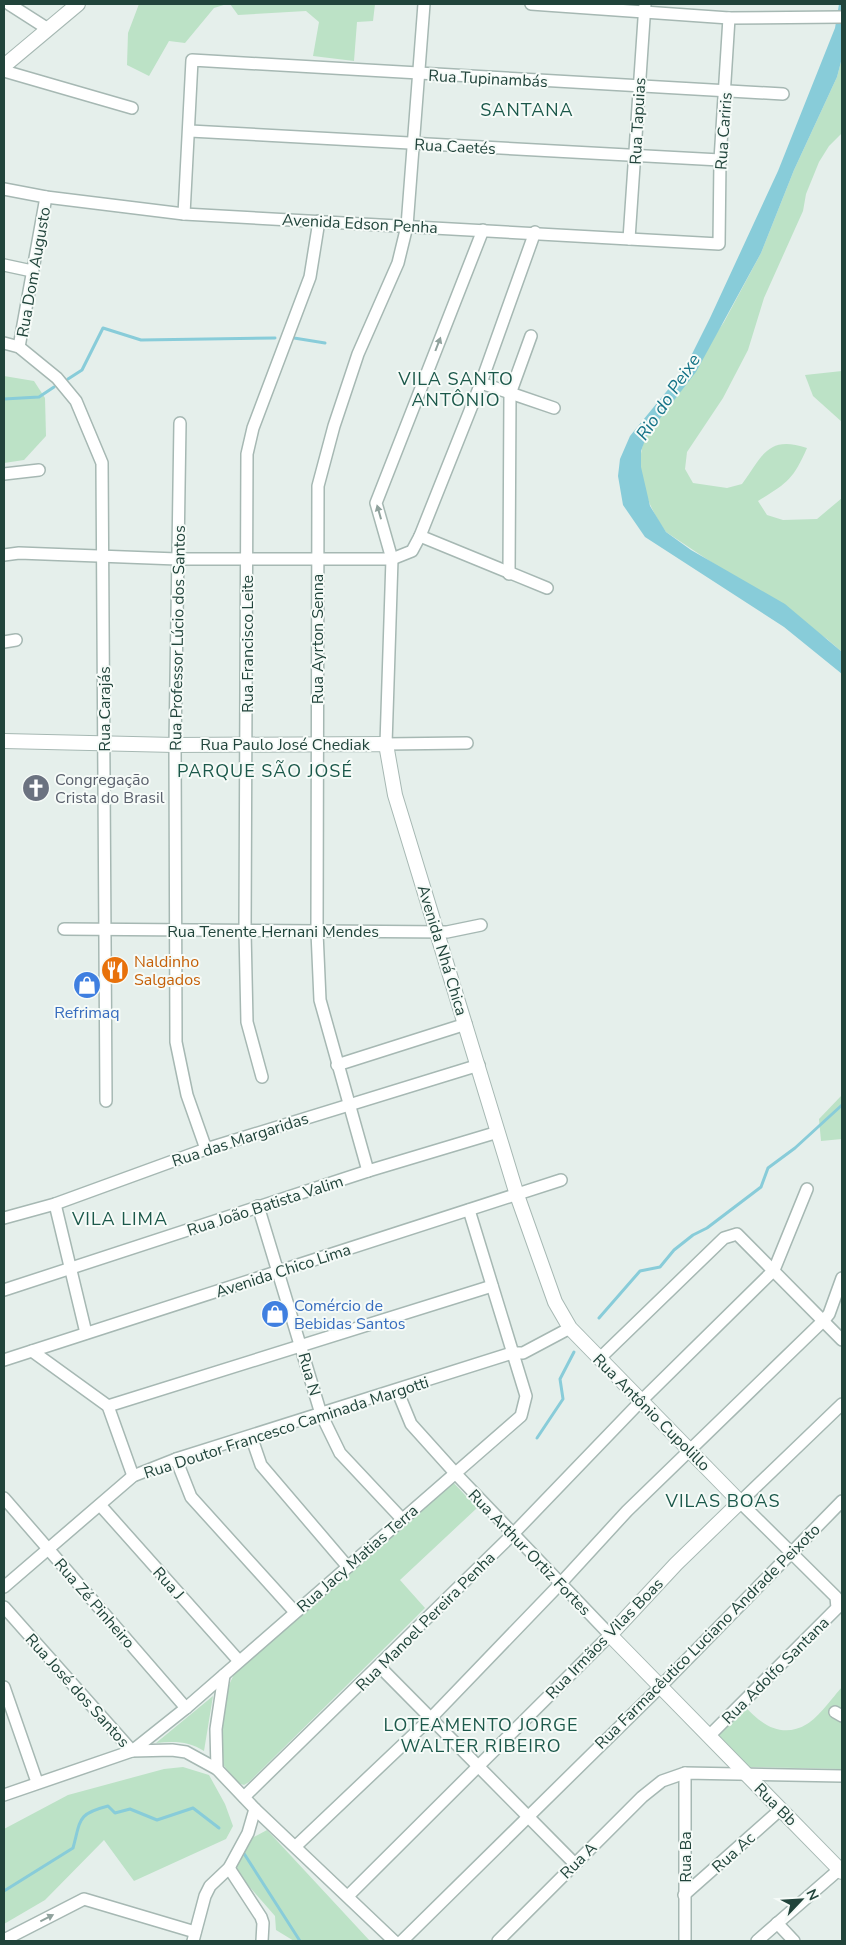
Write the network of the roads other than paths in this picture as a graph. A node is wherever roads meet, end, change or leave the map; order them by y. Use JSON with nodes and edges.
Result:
{"nodes":[{"id":1,"x":9,"y":4,"type":"edge"},
{"id":2,"x":78,"y":4,"type":"edge"},
{"id":3,"x":424,"y":4,"type":"edge"},
{"id":4,"x":531,"y":4,"type":"edge"},
{"id":5,"x":644,"y":8,"type":"edge"},
{"id":6,"x":842,"y":17,"type":"edge"},
{"id":7,"x":729,"y":18,"type":"junction"},
{"id":8,"x":48,"y":29,"type":"junction"},
{"id":9,"x":4,"y":66,"type":"edge"},
{"id":10,"x":4,"y":71,"type":"edge"},
{"id":11,"x":420,"y":74,"type":"junction"},
{"id":12,"x":639,"y":85,"type":"junction"},
{"id":13,"x":726,"y":91,"type":"junction"},
{"id":14,"x":783,"y":94,"type":"dead end"},
{"id":15,"x":132,"y":108,"type":"dead end"},
{"id":16,"x":190,"y":131,"type":"junction"},
{"id":17,"x":414,"y":144,"type":"junction"},
{"id":18,"x":635,"y":154,"type":"junction"},
{"id":19,"x":720,"y":160,"type":"junction"},
{"id":20,"x":4,"y":189,"type":"edge"},
{"id":21,"x":46,"y":197,"type":"junction"},
{"id":22,"x":184,"y":214,"type":"junction"},
{"id":23,"x":319,"y":221,"type":"junction"},
{"id":24,"x":407,"y":226,"type":"junction"},
{"id":25,"x":483,"y":230,"type":"junction"},
{"id":26,"x":535,"y":232,"type":"junction"},
{"id":27,"x":629,"y":239,"type":"junction"},
{"id":28,"x":719,"y":244,"type":"joint"},
{"id":29,"x":4,"y":265,"type":"edge"},
{"id":30,"x":32,"y":271,"type":"junction"},
{"id":31,"x":531,"y":336,"type":"dead end"},
{"id":32,"x":4,"y":343,"type":"edge"},
{"id":33,"x":20,"y":347,"type":"junction"},
{"id":34,"x":480,"y":383,"type":"junction"},
{"id":35,"x":510,"y":394,"type":"junction"},
{"id":36,"x":554,"y":408,"type":"dead end"},
{"id":37,"x":180,"y":423,"type":"dead end"},
{"id":38,"x":39,"y":470,"type":"dead end"},
{"id":39,"x":4,"y":474,"type":"edge"},
{"id":40,"x":420,"y":536,"type":"junction"},
{"id":41,"x":4,"y":555,"type":"edge"},
{"id":42,"x":104,"y":557,"type":"junction"},
{"id":43,"x":177,"y":559,"type":"junction"},
{"id":44,"x":392,"y":559,"type":"junction"},
{"id":45,"x":247,"y":560,"type":"junction"},
{"id":46,"x":317,"y":560,"type":"junction"},
{"id":47,"x":509,"y":574,"type":"junction"},
{"id":48,"x":547,"y":588,"type":"dead end"},
{"id":49,"x":16,"y":640,"type":"dead end"},
{"id":50,"x":4,"y":642,"type":"edge"},
{"id":51,"x":4,"y":741,"type":"edge"},
{"id":52,"x":467,"y":743,"type":"dead end"},
{"id":53,"x":104,"y":744,"type":"junction"},
{"id":54,"x":386,"y":744,"type":"junction"},
{"id":55,"x":175,"y":745,"type":"junction"},
{"id":56,"x":246,"y":745,"type":"junction"},
{"id":57,"x":318,"y":745,"type":"junction"},
{"id":58,"x":481,"y":925,"type":"dead end"},
{"id":59,"x":64,"y":929,"type":"dead end"},
{"id":60,"x":104,"y":929,"type":"junction"},
{"id":61,"x":174,"y":930,"type":"junction"},
{"id":62,"x":245,"y":931,"type":"junction"},
{"id":63,"x":317,"y":932,"type":"junction"},
{"id":64,"x":436,"y":932,"type":"junction"},
{"id":65,"x":466,"y":1024,"type":"junction"},
{"id":66,"x":337,"y":1065,"type":"junction"},
{"id":67,"x":479,"y":1065,"type":"junction"},
{"id":68,"x":262,"y":1077,"type":"dead end"},
{"id":69,"x":106,"y":1100,"type":"dead end"},
{"id":70,"x":349,"y":1104,"type":"junction"},
{"id":71,"x":498,"y":1132,"type":"junction"},
{"id":72,"x":206,"y":1149,"type":"junction"},
{"id":73,"x":368,"y":1171,"type":"junction"},
{"id":74,"x":562,"y":1180,"type":"dead end"},
{"id":75,"x":807,"y":1189,"type":"dead end"},
{"id":76,"x":517,"y":1195,"type":"junction"},
{"id":77,"x":55,"y":1204,"type":"junction"},
{"id":78,"x":258,"y":1206,"type":"junction"},
{"id":79,"x":469,"y":1210,"type":"junction"},
{"id":80,"x":4,"y":1218,"type":"edge"},
{"id":81,"x":70,"y":1269,"type":"junction"},
{"id":82,"x":774,"y":1270,"type":"junction"},
{"id":83,"x":279,"y":1272,"type":"junction"},
{"id":84,"x":842,"y":1278,"type":"edge"},
{"id":85,"x":492,"y":1286,"type":"junction"},
{"id":86,"x":4,"y":1290,"type":"edge"},
{"id":87,"x":824,"y":1320,"type":"junction"},
{"id":88,"x":570,"y":1328,"type":"junction"},
{"id":89,"x":86,"y":1333,"type":"junction"},
{"id":90,"x":842,"y":1340,"type":"edge"},
{"id":91,"x":301,"y":1345,"type":"junction"},
{"id":92,"x":32,"y":1351,"type":"junction"},
{"id":93,"x":512,"y":1354,"type":"junction"},
{"id":94,"x":599,"y":1359,"type":"junction"},
{"id":95,"x":4,"y":1360,"type":"edge"},
{"id":96,"x":397,"y":1390,"type":"junction"},
{"id":97,"x":641,"y":1401,"type":"junction"},
{"id":98,"x":842,"y":1404,"type":"edge"},
{"id":99,"x":108,"y":1406,"type":"junction"},
{"id":100,"x":321,"y":1414,"type":"junction"},
{"id":101,"x":251,"y":1436,"type":"junction"},
{"id":102,"x":689,"y":1449,"type":"junction"},
{"id":103,"x":176,"y":1459,"type":"junction"},
{"id":104,"x":456,"y":1474,"type":"junction"},
{"id":105,"x":133,"y":1476,"type":"junction"},
{"id":106,"x":4,"y":1498,"type":"edge"},
{"id":107,"x":842,"y":1501,"type":"edge"},
{"id":108,"x":740,"y":1502,"type":"junction"},
{"id":109,"x":100,"y":1504,"type":"junction"},
{"id":110,"x":402,"y":1519,"type":"junction"},
{"id":111,"x":513,"y":1534,"type":"junction"},
{"id":112,"x":48,"y":1550,"type":"junction"},
{"id":113,"x":790,"y":1552,"type":"junction"},
{"id":114,"x":348,"y":1567,"type":"junction"},
{"id":115,"x":560,"y":1584,"type":"junction"},
{"id":116,"x":4,"y":1587,"type":"edge"},
{"id":117,"x":838,"y":1603,"type":"joint"},
{"id":118,"x":4,"y":1606,"type":"edge"},
{"id":119,"x":295,"y":1612,"type":"junction"},
{"id":120,"x":610,"y":1635,"type":"junction"},
{"id":121,"x":239,"y":1661,"type":"junction"},
{"id":122,"x":379,"y":1666,"type":"junction"},
{"id":123,"x":224,"y":1675,"type":"junction"},
{"id":124,"x":660,"y":1686,"type":"junction"},
{"id":125,"x":4,"y":1687,"type":"edge"},
{"id":126,"x":186,"y":1708,"type":"junction"},
{"id":127,"x":430,"y":1718,"type":"junction"},
{"id":128,"x":709,"y":1736,"type":"junction"},
{"id":129,"x":132,"y":1751,"type":"junction"},
{"id":130,"x":478,"y":1766,"type":"junction"},
{"id":131,"x":218,"y":1769,"type":"junction"},
{"id":132,"x":685,"y":1773,"type":"junction"},
{"id":133,"x":746,"y":1774,"type":"junction"},
{"id":134,"x":842,"y":1776,"type":"edge"},
{"id":135,"x":37,"y":1782,"type":"junction"},
{"id":136,"x":4,"y":1795,"type":"edge"},
{"id":137,"x":244,"y":1797,"type":"junction"},
{"id":138,"x":255,"y":1809,"type":"junction"},
{"id":139,"x":781,"y":1809,"type":"junction"},
{"id":140,"x":526,"y":1816,"type":"junction"},
{"id":141,"x":296,"y":1846,"type":"junction"},
{"id":142,"x":574,"y":1863,"type":"junction"},
{"id":143,"x":229,"y":1868,"type":"junction"},
{"id":144,"x":842,"y":1869,"type":"edge"},
{"id":145,"x":684,"y":1895,"type":"junction"},
{"id":146,"x":348,"y":1896,"type":"junction"},
{"id":147,"x":777,"y":1923,"type":"junction"},
{"id":148,"x":194,"y":1936,"type":"edge"},
{"id":149,"x":4,"y":1940,"type":"edge"},
{"id":150,"x":262,"y":1941,"type":"edge"},
{"id":151,"x":394,"y":1941,"type":"edge"},
{"id":152,"x":402,"y":1941,"type":"edge"},
{"id":153,"x":498,"y":1941,"type":"edge"},
{"id":154,"x":685,"y":1941,"type":"edge"},
{"id":155,"x":757,"y":1941,"type":"edge"},
{"id":156,"x":794,"y":1941,"type":"edge"}],
"edges":[{"from":1,"to":8,"type":"street"},
{"from":2,"to":8,"type":"street"},
{"from":3,"to":11,"type":"street","name":"Rua Ayrton Senna"},
{"from":4,"to":5,"type":"street"},
{"from":5,"to":7,"type":"street"},
{"from":5,"to":12,"type":"street","name":"Rua Tapuias"},
{"from":6,"to":7,"type":"street"},
{"from":7,"to":13,"type":"street","name":"Rua Cariris"},
{"from":8,"to":9,"type":"street"},
{"from":10,"to":15,"type":"street"},
{"from":11,"to":12,"type":"street","name":"Rua Tupinambás"},
{"from":11,"to":16,"type":"street","name":"Rua Tupinambás"},
{"from":11,"to":17,"type":"street","name":"Rua Ayrton Senna"},
{"from":12,"to":13,"type":"street","name":"Rua Tupinambás"},
{"from":12,"to":18,"type":"street","name":"Rua Tapuias"},
{"from":13,"to":14,"type":"street","name":"Rua Tupinambás"},
{"from":13,"to":19,"type":"street","name":"Rua Cariris"},
{"from":16,"to":17,"type":"street","name":"Rua Caetés"},
{"from":16,"to":22,"type":"street"},
{"from":17,"to":18,"type":"street","name":"Rua Caetés"},
{"from":17,"to":24,"type":"street","name":"Rua Ayrton Senna"},
{"from":18,"to":19,"type":"street","name":"Rua Caetés"},
{"from":18,"to":27,"type":"street","name":"Rua Tapuias"},
{"from":19,"to":28,"type":"street","name":"Rua Cariris"},
{"from":20,"to":21,"type":"street","name":"Avenida Edson Penha"},
{"from":21,"to":22,"type":"street","name":"Avenida Edson Penha"},
{"from":21,"to":30,"type":"street","name":"Rua Dom Augusto"},
{"from":22,"to":23,"type":"street","name":"Avenida Edson Penha"},
{"from":23,"to":24,"type":"street","name":"Avenida Edson Penha"},
{"from":23,"to":45,"type":"street","name":"Rua Francisco Leite"},
{"from":24,"to":25,"type":"street","name":"Avenida Edson Penha"},
{"from":24,"to":46,"type":"street","name":"Rua Ayrton Senna"},
{"from":25,"to":26,"type":"street","name":"Avenida Edson Penha"},
{"from":44,"to":25,"type":"street","name":"Avenida Nhá Chica","one_way":true},
{"from":26,"to":27,"type":"street","name":"Avenida Edson Penha"},
{"from":26,"to":34,"type":"street"},
{"from":27,"to":28,"type":"street","name":"Avenida Edson Penha"},
{"from":29,"to":30,"type":"street"},
{"from":30,"to":33,"type":"street","name":"Rua Dom Augusto"},
{"from":31,"to":35,"type":"street"},
{"from":32,"to":33,"type":"street"},
{"from":33,"to":42,"type":"street","name":"Rua Carajás"},
{"from":34,"to":35,"type":"street"},
{"from":34,"to":40,"type":"street"},
{"from":35,"to":36,"type":"street"},
{"from":35,"to":47,"type":"street"},
{"from":37,"to":43,"type":"street","name":"Rua Professor Lúcio dos Santos"},
{"from":38,"to":39,"type":"street"},
{"from":40,"to":44,"type":"street"},
{"from":40,"to":47,"type":"street"},
{"from":41,"to":42,"type":"street"},
{"from":42,"to":43,"type":"street"},
{"from":42,"to":53,"type":"street","name":"Rua Carajás"},
{"from":43,"to":45,"type":"street"},
{"from":43,"to":55,"type":"street","name":"Rua Professor Lúcio dos Santos"},
{"from":44,"to":46,"type":"street"},
{"from":44,"to":54,"type":"street","name":"Avenida Nhá Chica"},
{"from":45,"to":46,"type":"street"},
{"from":45,"to":56,"type":"street","name":"Rua Francisco Leite"},
{"from":46,"to":57,"type":"street","name":"Rua Ayrton Senna"},
{"from":47,"to":48,"type":"street"},
{"from":49,"to":50,"type":"street"},
{"from":51,"to":53,"type":"street","name":"Rua Paulo José Chediak"},
{"from":52,"to":54,"type":"street","name":"Rua Paulo José Chediak"},
{"from":53,"to":55,"type":"street","name":"Rua Paulo José Chediak"},
{"from":53,"to":60,"type":"street","name":"Rua Carajás"},
{"from":54,"to":57,"type":"street","name":"Rua Paulo José Chediak"},
{"from":54,"to":64,"type":"street","name":"Avenida Nhá Chica"},
{"from":55,"to":56,"type":"street","name":"Rua Paulo José Chediak"},
{"from":55,"to":61,"type":"street","name":"Rua Professor Lúcio dos Santos"},
{"from":56,"to":57,"type":"street","name":"Rua Paulo José Chediak"},
{"from":56,"to":62,"type":"street","name":"Rua Francisco Leite"},
{"from":57,"to":63,"type":"street","name":"Rua Ayrton Senna"},
{"from":58,"to":64,"type":"street","name":"Rua Tenente Hernani Mendes"},
{"from":59,"to":60,"type":"street","name":"Rua Tenente Hernani Mendes"},
{"from":60,"to":61,"type":"street","name":"Rua Tenente Hernani Mendes"},
{"from":60,"to":69,"type":"street","name":"Rua Carajás"},
{"from":61,"to":62,"type":"street","name":"Rua Tenente Hernani Mendes"},
{"from":61,"to":72,"type":"street","name":"Rua Professor Lúcio dos Santos"},
{"from":62,"to":63,"type":"street","name":"Rua Tenente Hernani Mendes"},
{"from":62,"to":68,"type":"street","name":"Rua Francisco Leite"},
{"from":63,"to":64,"type":"street","name":"Rua Tenente Hernani Mendes"},
{"from":63,"to":66,"type":"street","name":"Rua Ayrton Senna"},
{"from":64,"to":65,"type":"street","name":"Avenida Nhá Chica"},
{"from":65,"to":66,"type":"street"},
{"from":65,"to":67,"type":"street","name":"Avenida Nhá Chica"},
{"from":66,"to":70,"type":"street","name":"Rua Ayrton Senna"},
{"from":67,"to":70,"type":"street","name":"Rua das Margaridas"},
{"from":67,"to":71,"type":"street","name":"Avenida Nhá Chica"},
{"from":70,"to":72,"type":"street","name":"Rua das Margaridas"},
{"from":70,"to":73,"type":"street","name":"Rua Ayrton Senna"},
{"from":71,"to":73,"type":"street","name":"Rua João Batista Valim"},
{"from":71,"to":76,"type":"street","name":"Avenida Nhá Chica"},
{"from":72,"to":77,"type":"street","name":"Rua das Margaridas"},
{"from":73,"to":78,"type":"street","name":"Rua João Batista Valim"},
{"from":74,"to":76,"type":"street","name":"Avenida Chico Lima"},
{"from":75,"to":82,"type":"street","name":"Rua Manoel Pereira Penha"},
{"from":76,"to":79,"type":"street","name":"Avenida Chico Lima"},
{"from":76,"to":88,"type":"street","name":"Avenida Nhá Chica"},
{"from":77,"to":80,"type":"street","name":"Rua das Margaridas"},
{"from":77,"to":81,"type":"street"},
{"from":78,"to":81,"type":"street","name":"Rua João Batista Valim"},
{"from":78,"to":83,"type":"street","name":"Rua N"},
{"from":79,"to":83,"type":"street","name":"Avenida Chico Lima"},
{"from":79,"to":85,"type":"street","name":"Rua Jacy Matias Terra"},
{"from":81,"to":86,"type":"street","name":"Rua João Batista Valim"},
{"from":81,"to":89,"type":"street"},
{"from":82,"to":87,"type":"street"},
{"from":82,"to":94,"type":"street"},
{"from":82,"to":97,"type":"street","name":"Rua Manoel Pereira Penha"},
{"from":83,"to":89,"type":"street","name":"Avenida Chico Lima"},
{"from":83,"to":91,"type":"street","name":"Rua N"},
{"from":84,"to":87,"type":"street"},
{"from":85,"to":91,"type":"street"},
{"from":85,"to":93,"type":"street","name":"Rua Jacy Matias Terra"},
{"from":87,"to":90,"type":"street"},
{"from":87,"to":102,"type":"street"},
{"from":88,"to":93,"type":"street","name":"Rua Doutor Francesco Caminada Margotti"},
{"from":88,"to":94,"type":"street","name":"Rua Antônio Cupolillo"},
{"from":89,"to":92,"type":"street","name":"Avenida Chico Lima"},
{"from":91,"to":99,"type":"street"},
{"from":91,"to":100,"type":"street","name":"Rua N"},
{"from":92,"to":95,"type":"street","name":"Avenida Chico Lima"},
{"from":92,"to":99,"type":"street"},
{"from":93,"to":96,"type":"street","name":"Rua Doutor Francesco Caminada Margotti"},
{"from":93,"to":104,"type":"street","name":"Rua Jacy Matias Terra"},
{"from":94,"to":97,"type":"street","name":"Rua Antônio Cupolillo"},
{"from":96,"to":100,"type":"street","name":"Rua Doutor Francesco Caminada Margotti"},
{"from":96,"to":104,"type":"street","name":"Rua Arthur Ortiz Fortes"},
{"from":97,"to":102,"type":"street","name":"Rua Antônio Cupolillo"},
{"from":97,"to":111,"type":"street","name":"Rua Manoel Pereira Penha"},
{"from":98,"to":108,"type":"street","name":"Rua Irmãos Vilas Boas"},
{"from":99,"to":105,"type":"street"},
{"from":100,"to":101,"type":"street","name":"Rua Doutor Francesco Caminada Margotti"},
{"from":100,"to":110,"type":"street","name":"Rua N"},
{"from":101,"to":103,"type":"street","name":"Rua Doutor Francesco Caminada Margotti"},
{"from":101,"to":114,"type":"street"},
{"from":102,"to":108,"type":"street","name":"Rua Antônio Cupolillo"},
{"from":102,"to":115,"type":"street"},
{"from":103,"to":105,"type":"street","name":"Rua Doutor Francesco Caminada Margotti"},
{"from":103,"to":119,"type":"street"},
{"from":104,"to":110,"type":"street","name":"Rua Jacy Matias Terra"},
{"from":104,"to":111,"type":"street","name":"Rua Arthur Ortiz Fortes"},
{"from":105,"to":109,"type":"street","name":"Rua Doutor Francesco Caminada Margotti"},
{"from":106,"to":112,"type":"street","name":"Rua Zé Pinheiro"},
{"from":107,"to":113,"type":"street","name":"Rua Farmacêutico Luciano Andrade Peixoto"},
{"from":108,"to":113,"type":"street","name":"Rua Antônio Cupolillo"},
{"from":108,"to":120,"type":"street","name":"Rua Irmãos Vilas Boas"},
{"from":109,"to":112,"type":"street","name":"Rua Doutor Francesco Caminada Margotti"},
{"from":109,"to":121,"type":"street","name":"Rua J"},
{"from":110,"to":114,"type":"street","name":"Rua Jacy Matias Terra"},
{"from":111,"to":115,"type":"street","name":"Rua Arthur Ortiz Fortes"},
{"from":111,"to":122,"type":"street","name":"Rua Manoel Pereira Penha"},
{"from":112,"to":116,"type":"street","name":"Rua Doutor Francesco Caminada Margotti"},
{"from":112,"to":126,"type":"street","name":"Rua Zé Pinheiro"},
{"from":113,"to":117,"type":"street","name":"Rua Antônio Cupolillo"},
{"from":113,"to":124,"type":"street","name":"Rua Farmacêutico Luciano Andrade Peixoto"},
{"from":114,"to":119,"type":"street","name":"Rua Jacy Matias Terra"},
{"from":115,"to":120,"type":"street","name":"Rua Arthur Ortiz Fortes"},
{"from":115,"to":127,"type":"street"},
{"from":117,"to":128,"type":"street","name":"Rua Adolfo Santana"},
{"from":118,"to":129,"type":"street","name":"Rua José dos Santos"},
{"from":119,"to":121,"type":"street","name":"Rua Jacy Matias Terra"},
{"from":120,"to":124,"type":"street","name":"Rua Arthur Ortiz Fortes"},
{"from":120,"to":130,"type":"street","name":"Rua Irmãos Vilas Boas"},
{"from":121,"to":123,"type":"street","name":"Rua Jacy Matias Terra"},
{"from":122,"to":127,"type":"street"},
{"from":122,"to":137,"type":"street","name":"Rua Manoel Pereira Penha"},
{"from":123,"to":126,"type":"street","name":"Rua Jacy Matias Terra"},
{"from":123,"to":131,"type":"street"},
{"from":124,"to":128,"type":"street","name":"Rua Arthur Ortiz Fortes"},
{"from":124,"to":140,"type":"street","name":"Rua Farmacêutico Luciano Andrade Peixoto"},
{"from":125,"to":135,"type":"street"},
{"from":126,"to":129,"type":"street","name":"Rua Jacy Matias Terra"},
{"from":127,"to":130,"type":"street"},
{"from":127,"to":141,"type":"street"},
{"from":128,"to":133,"type":"street","name":"Rua Bb"},
{"from":129,"to":131,"type":"street"},
{"from":129,"to":135,"type":"street","name":"Rua Jacy Matias Terra"},
{"from":130,"to":140,"type":"street"},
{"from":130,"to":146,"type":"street","name":"Rua Irmãos Vilas Boas"},
{"from":131,"to":137,"type":"street"},
{"from":132,"to":133,"type":"street"},
{"from":132,"to":142,"type":"street","name":"Rua A"},
{"from":132,"to":145,"type":"street","name":"Rua Ba"},
{"from":133,"to":134,"type":"street"},
{"from":133,"to":139,"type":"street","name":"Rua Bb"},
{"from":135,"to":136,"type":"street","name":"Rua Jacy Matias Terra"},
{"from":137,"to":138,"type":"street"},
{"from":138,"to":141,"type":"street"},
{"from":138,"to":143,"type":"street"},
{"from":139,"to":144,"type":"street","name":"Rua Bb"},
{"from":139,"to":145,"type":"street","name":"Rua Ac"},
{"from":140,"to":142,"type":"street"},
{"from":140,"to":152,"type":"street","name":"Rua Farmacêutico Luciano Andrade Peixoto"},
{"from":141,"to":146,"type":"street"},
{"from":142,"to":153,"type":"street","name":"Rua A"},
{"from":143,"to":148,"type":"street"},
{"from":143,"to":150,"type":"street"},
{"from":144,"to":147,"type":"street"},
{"from":145,"to":154,"type":"street","name":"Rua Ba"},
{"from":146,"to":151,"type":"street"},
{"from":147,"to":155,"type":"street"},
{"from":147,"to":156,"type":"street"},
{"from":149,"to":148,"type":"street","one_way":true}]}
